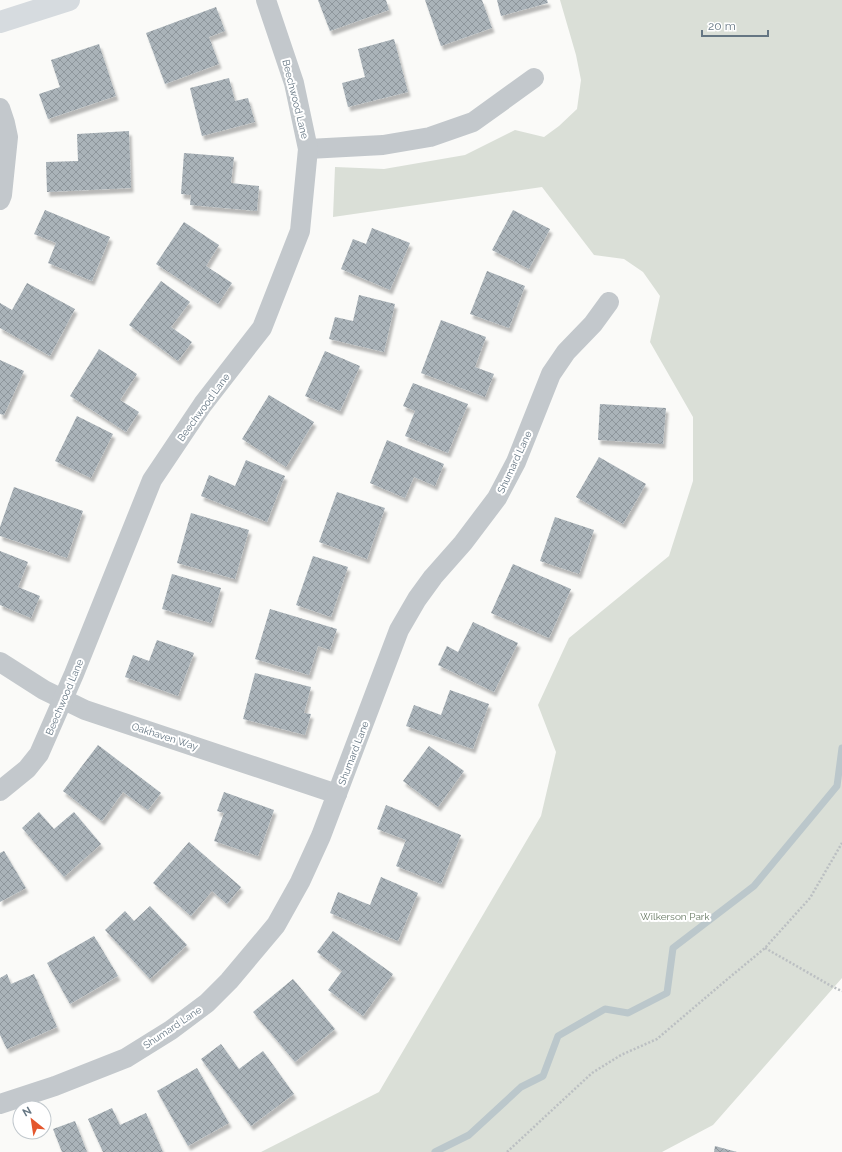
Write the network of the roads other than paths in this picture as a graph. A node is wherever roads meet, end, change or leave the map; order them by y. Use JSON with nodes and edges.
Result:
{"nodes":[{"id":1,"x":69,"y":0,"type":"edge"},
{"id":2,"x":266,"y":0,"type":"edge"},
{"id":3,"x":0,"y":22,"type":"edge"},
{"id":4,"x":534,"y":78,"type":"dead end"},
{"id":5,"x":0,"y":108,"type":"edge"},
{"id":6,"x":308,"y":148,"type":"junction"},
{"id":7,"x":0,"y":200,"type":"edge"},
{"id":8,"x":610,"y":302,"type":"dead end"},
{"id":9,"x":0,"y":662,"type":"edge"},
{"id":10,"x":63,"y":699,"type":"junction"},
{"id":11,"x":0,"y":791,"type":"edge"},
{"id":12,"x":337,"y":794,"type":"junction"},
{"id":13,"x":0,"y":1104,"type":"edge"}],
"edges":[{"from":1,"to":3,"type":"main road"},
{"from":2,"to":6,"type":"street","name":"Beechwood Lane"},
{"from":4,"to":6,"type":"street"},
{"from":5,"to":7,"type":"street"},
{"from":6,"to":10,"type":"street","name":"Beechwood Lane"},
{"from":8,"to":12,"type":"street","name":"Shumard Lane"},
{"from":9,"to":10,"type":"street","name":"Oakhaven Way"},
{"from":10,"to":11,"type":"street","name":"Beechwood Lane"},
{"from":10,"to":12,"type":"street","name":"Oakhaven Way"},
{"from":12,"to":13,"type":"street","name":"Shumard Lane"}]}
